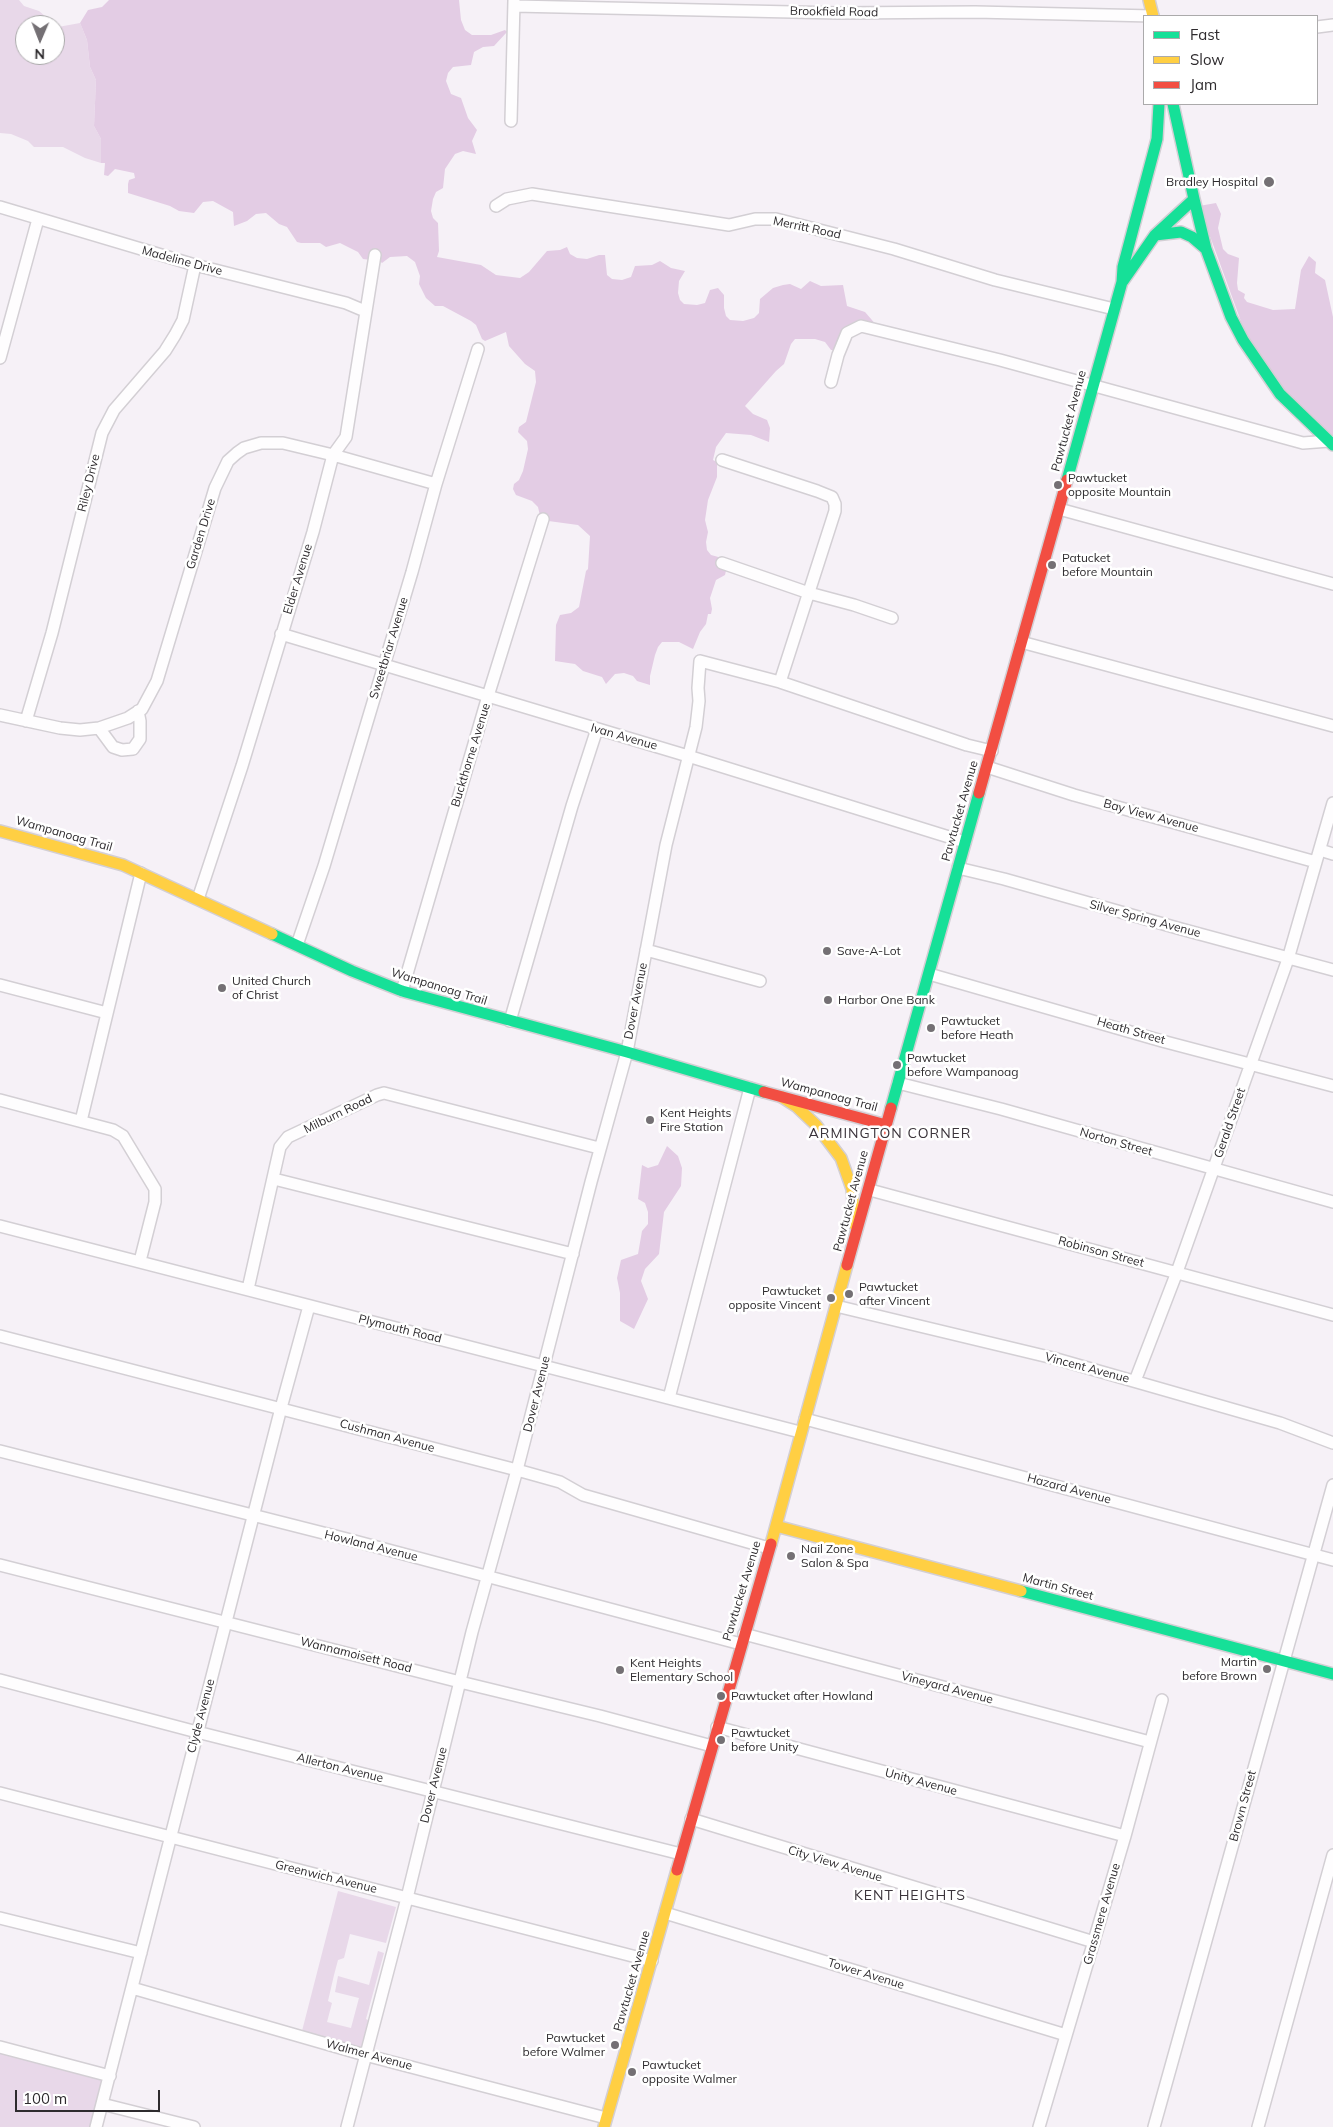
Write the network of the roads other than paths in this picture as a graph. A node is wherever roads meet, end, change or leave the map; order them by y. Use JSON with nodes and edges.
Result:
{"nodes":[{"id":1,"x":1150,"y":0,"type":"edge"},
{"id":2,"x":514,"y":3,"type":"edge"},
{"id":3,"x":1153,"y":15,"type":"edge"},
{"id":4,"x":1143,"y":16,"type":"edge"},
{"id":5,"x":1333,"y":25,"type":"edge"},
{"id":6,"x":1318,"y":27,"type":"edge"},
{"id":7,"x":1159,"y":105,"type":"edge"},
{"id":8,"x":1173,"y":105,"type":"edge"},
{"id":9,"x":511,"y":121,"type":"dead end"},
{"id":10,"x":1193,"y":194,"type":"junction"},
{"id":11,"x":1176,"y":200,"type":"dead end"},
{"id":12,"x":496,"y":206,"type":"dead end"},
{"id":13,"x":0,"y":207,"type":"edge"},
{"id":14,"x":38,"y":219,"type":"junction"},
{"id":15,"x":1152,"y":222,"type":"dead end"},
{"id":16,"x":1155,"y":236,"type":"junction"},
{"id":17,"x":1206,"y":249,"type":"junction"},
{"id":18,"x":375,"y":255,"type":"dead end"},
{"id":19,"x":195,"y":265,"type":"junction"},
{"id":20,"x":1122,"y":267,"type":"junction"},
{"id":21,"x":1122,"y":282,"type":"junction"},
{"id":22,"x":1114,"y":309,"type":"junction"},
{"id":23,"x":365,"y":311,"type":"junction"},
{"id":24,"x":478,"y":350,"type":"dead end"},
{"id":25,"x":0,"y":358,"type":"edge"},
{"id":26,"x":831,"y":382,"type":"dead end"},
{"id":27,"x":1093,"y":387,"type":"junction"},
{"id":28,"x":1331,"y":443,"type":"edge"},
{"id":29,"x":333,"y":455,"type":"junction"},
{"id":30,"x":722,"y":460,"type":"dead end"},
{"id":31,"x":436,"y":484,"type":"junction"},
{"id":32,"x":1058,"y":509,"type":"junction"},
{"id":33,"x":543,"y":519,"type":"dead end"},
{"id":34,"x":722,"y":563,"type":"dead end"},
{"id":35,"x":1333,"y":584,"type":"edge"},
{"id":36,"x":809,"y":594,"type":"junction"},
{"id":37,"x":892,"y":618,"type":"dead end"},
{"id":38,"x":281,"y":634,"type":"junction"},
{"id":39,"x":1021,"y":642,"type":"junction"},
{"id":40,"x":384,"y":665,"type":"junction"},
{"id":41,"x":780,"y":682,"type":"junction"},
{"id":42,"x":488,"y":696,"type":"junction"},
{"id":43,"x":138,"y":711,"type":"junction"},
{"id":44,"x":0,"y":715,"type":"edge"},
{"id":45,"x":26,"y":721,"type":"junction"},
{"id":46,"x":1333,"y":726,"type":"edge"},
{"id":47,"x":99,"y":728,"type":"junction"},
{"id":48,"x":597,"y":729,"type":"junction"},
{"id":49,"x":992,"y":751,"type":"junction"},
{"id":50,"x":688,"y":756,"type":"junction"},
{"id":51,"x":987,"y":767,"type":"junction"},
{"id":52,"x":1333,"y":803,"type":"edge"},
{"id":53,"x":0,"y":831,"type":"edge"},
{"id":54,"x":965,"y":842,"type":"junction"},
{"id":55,"x":1320,"y":850,"type":"junction"},
{"id":56,"x":1333,"y":854,"type":"edge"},
{"id":57,"x":1316,"y":862,"type":"junction"},
{"id":58,"x":958,"y":868,"type":"junction"},
{"id":59,"x":141,"y":873,"type":"junction"},
{"id":60,"x":198,"y":899,"type":"junction"},
{"id":61,"x":298,"y":945,"type":"junction"},
{"id":62,"x":646,"y":950,"type":"junction"},
{"id":63,"x":1288,"y":959,"type":"junction"},
{"id":64,"x":1333,"y":970,"type":"edge"},
{"id":65,"x":929,"y":974,"type":"junction"},
{"id":66,"x":760,"y":980,"type":"dead end"},
{"id":67,"x":0,"y":985,"type":"edge"},
{"id":68,"x":402,"y":991,"type":"junction"},
{"id":69,"x":107,"y":1013,"type":"junction"},
{"id":70,"x":510,"y":1021,"type":"junction"},
{"id":71,"x":627,"y":1052,"type":"junction"},
{"id":72,"x":1250,"y":1064,"type":"junction"},
{"id":73,"x":898,"y":1083,"type":"junction"},
{"id":74,"x":1333,"y":1086,"type":"edge"},
{"id":75,"x":750,"y":1088,"type":"junction"},
{"id":76,"x":782,"y":1097,"type":"junction"},
{"id":77,"x":0,"y":1100,"type":"edge"},
{"id":78,"x":81,"y":1121,"type":"junction"},
{"id":79,"x":886,"y":1125,"type":"junction"},
{"id":80,"x":599,"y":1148,"type":"junction"},
{"id":81,"x":1214,"y":1170,"type":"junction"},
{"id":82,"x":274,"y":1179,"type":"junction"},
{"id":83,"x":870,"y":1190,"type":"junction"},
{"id":84,"x":1333,"y":1202,"type":"edge"},
{"id":85,"x":0,"y":1226,"type":"edge"},
{"id":86,"x":856,"y":1236,"type":"junction"},
{"id":87,"x":573,"y":1254,"type":"junction"},
{"id":88,"x":140,"y":1261,"type":"junction"},
{"id":89,"x":1177,"y":1272,"type":"junction"},
{"id":90,"x":248,"y":1289,"type":"junction"},
{"id":91,"x":309,"y":1306,"type":"junction"},
{"id":92,"x":836,"y":1306,"type":"junction"},
{"id":93,"x":1333,"y":1315,"type":"edge"},
{"id":94,"x":0,"y":1336,"type":"edge"},
{"id":95,"x":544,"y":1366,"type":"junction"},
{"id":96,"x":1136,"y":1381,"type":"junction"},
{"id":97,"x":669,"y":1398,"type":"junction"},
{"id":98,"x":281,"y":1408,"type":"junction"},
{"id":99,"x":805,"y":1419,"type":"junction"},
{"id":100,"x":800,"y":1432,"type":"junction"},
{"id":101,"x":1333,"y":1443,"type":"edge"},
{"id":102,"x":0,"y":1451,"type":"edge"},
{"id":103,"x":517,"y":1470,"type":"junction"},
{"id":104,"x":1333,"y":1485,"type":"edge"},
{"id":105,"x":254,"y":1516,"type":"junction"},
{"id":106,"x":776,"y":1526,"type":"junction"},
{"id":107,"x":769,"y":1548,"type":"junction"},
{"id":108,"x":1313,"y":1553,"type":"junction"},
{"id":109,"x":1333,"y":1560,"type":"edge"},
{"id":110,"x":0,"y":1564,"type":"edge"},
{"id":111,"x":488,"y":1576,"type":"junction"},
{"id":112,"x":225,"y":1623,"type":"junction"},
{"id":113,"x":742,"y":1639,"type":"junction"},
{"id":114,"x":1284,"y":1661,"type":"junction"},
{"id":115,"x":1333,"y":1674,"type":"edge"},
{"id":116,"x":0,"y":1680,"type":"edge"},
{"id":117,"x":460,"y":1682,"type":"junction"},
{"id":118,"x":1162,"y":1700,"type":"dead end"},
{"id":119,"x":717,"y":1727,"type":"junction"},
{"id":120,"x":197,"y":1732,"type":"junction"},
{"id":121,"x":1150,"y":1742,"type":"junction"},
{"id":122,"x":712,"y":1746,"type":"junction"},
{"id":123,"x":432,"y":1791,"type":"junction"},
{"id":124,"x":0,"y":1794,"type":"edge"},
{"id":125,"x":691,"y":1819,"type":"junction"},
{"id":126,"x":1125,"y":1836,"type":"junction"},
{"id":127,"x":170,"y":1839,"type":"junction"},
{"id":128,"x":681,"y":1854,"type":"junction"},
{"id":129,"x":1333,"y":1856,"type":"edge"},
{"id":130,"x":407,"y":1898,"type":"junction"},
{"id":131,"x":665,"y":1913,"type":"junction"},
{"id":132,"x":0,"y":1918,"type":"edge"},
{"id":133,"x":1094,"y":1942,"type":"junction"},
{"id":134,"x":141,"y":1953,"type":"junction"},
{"id":135,"x":652,"y":1962,"type":"junction"},
{"id":136,"x":132,"y":1988,"type":"junction"},
{"id":137,"x":1066,"y":2035,"type":"junction"},
{"id":138,"x":0,"y":2047,"type":"edge"},
{"id":139,"x":365,"y":2055,"type":"junction"},
{"id":140,"x":110,"y":2076,"type":"junction"},
{"id":141,"x":102,"y":2104,"type":"junction"},
{"id":142,"x":605,"y":2123,"type":"edge"},
{"id":143,"x":96,"y":2127,"type":"edge"},
{"id":144,"x":194,"y":2127,"type":"edge"},
{"id":145,"x":346,"y":2127,"type":"edge"},
{"id":146,"x":1039,"y":2127,"type":"edge"},
{"id":147,"x":1154,"y":2127,"type":"edge"},
{"id":148,"x":1258,"y":2127,"type":"edge"}],
"edges":[{"from":1,"to":3,"type":"main road"},
{"from":2,"to":4,"type":"street","name":"Brookfield Road"},
{"from":2,"to":9,"type":"street","name":"Brookfield Road"},
{"from":5,"to":6,"type":"street"},
{"from":7,"to":20,"type":"main road","name":"Pawtucket Avenue"},
{"from":8,"to":10,"type":"main road"},
{"from":10,"to":11,"type":"main road"},
{"from":10,"to":16,"type":"main road","name":"Pawtucket Avenue"},
{"from":10,"to":17,"type":"main road"},
{"from":12,"to":22,"type":"street","name":"Merritt Road"},
{"from":13,"to":14,"type":"street","name":"Madeline Drive"},
{"from":14,"to":19,"type":"street","name":"Madeline Drive"},
{"from":14,"to":25,"type":"street"},
{"from":15,"to":20,"type":"main road"},
{"from":16,"to":17,"type":"main road"},
{"from":16,"to":21,"type":"main road","name":"Pawtucket Avenue"},
{"from":17,"to":28,"type":"main road"},
{"from":18,"to":23,"type":"street","name":"Elder Avenue"},
{"from":19,"to":23,"type":"street","name":"Madeline Drive"},
{"from":19,"to":45,"type":"street","name":"Riley Drive"},
{"from":20,"to":21,"type":"main road","name":"Pawtucket Avenue"},
{"from":21,"to":22,"type":"main road","name":"Pawtucket Avenue"},
{"from":22,"to":27,"type":"main road","name":"Pawtucket Avenue"},
{"from":23,"to":29,"type":"street","name":"Elder Avenue"},
{"from":24,"to":31,"type":"street","name":"Sweetbriar Avenue"},
{"from":26,"to":27,"type":"street"},
{"from":27,"to":28,"type":"street"},
{"from":27,"to":32,"type":"main road","name":"Pawtucket Avenue"},
{"from":29,"to":31,"type":"street","name":"Garden Drive"},
{"from":29,"to":38,"type":"street","name":"Elder Avenue"},
{"from":29,"to":43,"type":"street","name":"Garden Drive"},
{"from":30,"to":36,"type":"street"},
{"from":31,"to":40,"type":"street","name":"Sweetbriar Avenue"},
{"from":32,"to":35,"type":"street"},
{"from":32,"to":39,"type":"main road","name":"Pawtucket Avenue"},
{"from":33,"to":42,"type":"street","name":"Buckthorne Avenue"},
{"from":34,"to":36,"type":"street"},
{"from":36,"to":37,"type":"street"},
{"from":36,"to":41,"type":"street"},
{"from":38,"to":40,"type":"street","name":"Ivan Avenue"},
{"from":38,"to":60,"type":"street","name":"Elder Avenue"},
{"from":39,"to":46,"type":"street"},
{"from":39,"to":49,"type":"main road","name":"Pawtucket Avenue"},
{"from":40,"to":42,"type":"street","name":"Ivan Avenue"},
{"from":40,"to":61,"type":"street","name":"Sweetbriar Avenue"},
{"from":41,"to":49,"type":"street"},
{"from":41,"to":50,"type":"street","name":"Dover Avenue"},
{"from":42,"to":48,"type":"street","name":"Ivan Avenue"},
{"from":42,"to":68,"type":"street","name":"Buckthorne Avenue"},
{"from":43,"to":47,"type":"street","name":"Garden Drive"},
{"from":43,"to":47,"type":"street"},
{"from":44,"to":45,"type":"street","name":"Garden Drive"},
{"from":45,"to":47,"type":"street","name":"Garden Drive"},
{"from":48,"to":50,"type":"street","name":"Ivan Avenue"},
{"from":48,"to":70,"type":"street"},
{"from":49,"to":51,"type":"main road","name":"Pawtucket Avenue"},
{"from":50,"to":54,"type":"street","name":"Ivan Avenue"},
{"from":50,"to":62,"type":"street","name":"Dover Avenue"},
{"from":51,"to":54,"type":"main road","name":"Pawtucket Avenue"},
{"from":51,"to":57,"type":"street","name":"Bay View Avenue"},
{"from":52,"to":55,"type":"street"},
{"from":53,"to":59,"type":"main road","name":"Wampanoag Trail"},
{"from":54,"to":58,"type":"main road","name":"Pawtucket Avenue"},
{"from":55,"to":56,"type":"street"},
{"from":55,"to":57,"type":"street","name":"Gerald Street"},
{"from":57,"to":63,"type":"street","name":"Gerald Street"},
{"from":58,"to":63,"type":"street","name":"Silver Spring Avenue"},
{"from":58,"to":65,"type":"main road","name":"Pawtucket Avenue"},
{"from":59,"to":60,"type":"main road","name":"Wampanoag Trail"},
{"from":59,"to":69,"type":"street"},
{"from":60,"to":61,"type":"main road","name":"Wampanoag Trail"},
{"from":61,"to":68,"type":"main road","name":"Wampanoag Trail"},
{"from":62,"to":66,"type":"street"},
{"from":62,"to":71,"type":"street","name":"Dover Avenue"},
{"from":63,"to":64,"type":"street","name":"Silver Spring Avenue"},
{"from":63,"to":72,"type":"street","name":"Gerald Street"},
{"from":65,"to":72,"type":"street","name":"Heath Street"},
{"from":65,"to":73,"type":"main road","name":"Pawtucket Avenue"},
{"from":67,"to":69,"type":"street"},
{"from":68,"to":70,"type":"main road","name":"Wampanoag Trail"},
{"from":69,"to":78,"type":"street"},
{"from":70,"to":71,"type":"main road","name":"Wampanoag Trail"},
{"from":71,"to":75,"type":"main road","name":"Wampanoag Trail"},
{"from":71,"to":80,"type":"street","name":"Dover Avenue"},
{"from":72,"to":74,"type":"street","name":"Heath Street"},
{"from":72,"to":81,"type":"street","name":"Gerald Street"},
{"from":73,"to":79,"type":"main road","name":"Pawtucket Avenue"},
{"from":73,"to":81,"type":"street","name":"Norton Street"},
{"from":75,"to":76,"type":"main road","name":"Wampanoag Trail"},
{"from":75,"to":97,"type":"street"},
{"from":76,"to":79,"type":"main road","name":"Wampanoag Trail"},
{"from":76,"to":86,"type":"main road"},
{"from":77,"to":78,"type":"street"},
{"from":78,"to":88,"type":"street"},
{"from":79,"to":83,"type":"main road","name":"Pawtucket Avenue"},
{"from":80,"to":82,"type":"street","name":"Milburn Road"},
{"from":80,"to":87,"type":"street","name":"Dover Avenue"},
{"from":81,"to":84,"type":"street","name":"Norton Street"},
{"from":81,"to":89,"type":"street","name":"Gerald Street"},
{"from":82,"to":87,"type":"street"},
{"from":82,"to":90,"type":"street","name":"Milburn Road"},
{"from":83,"to":86,"type":"main road","name":"Pawtucket Avenue"},
{"from":83,"to":89,"type":"street","name":"Robinson Street"},
{"from":85,"to":88,"type":"street","name":"Plymouth Road"},
{"from":86,"to":92,"type":"main road","name":"Pawtucket Avenue"},
{"from":87,"to":95,"type":"street","name":"Dover Avenue"},
{"from":88,"to":90,"type":"street","name":"Plymouth Road"},
{"from":89,"to":93,"type":"street","name":"Robinson Street"},
{"from":89,"to":96,"type":"street","name":"Gerald Street"},
{"from":90,"to":91,"type":"street","name":"Plymouth Road"},
{"from":91,"to":95,"type":"street","name":"Plymouth Road"},
{"from":91,"to":98,"type":"street","name":"Clyde Avenue"},
{"from":92,"to":96,"type":"street","name":"Vincent Avenue"},
{"from":92,"to":99,"type":"main road","name":"Pawtucket Avenue"},
{"from":94,"to":98,"type":"street","name":"Cushman Avenue"},
{"from":95,"to":97,"type":"street","name":"Plymouth Road"},
{"from":95,"to":103,"type":"street","name":"Dover Avenue"},
{"from":96,"to":101,"type":"street","name":"Vincent Avenue"},
{"from":97,"to":100,"type":"street","name":"Plymouth Road"},
{"from":98,"to":103,"type":"street","name":"Cushman Avenue"},
{"from":98,"to":105,"type":"street","name":"Clyde Avenue"},
{"from":99,"to":100,"type":"main road","name":"Pawtucket Avenue"},
{"from":99,"to":108,"type":"street","name":"Hazard Avenue"},
{"from":100,"to":106,"type":"main road","name":"Pawtucket Avenue"},
{"from":102,"to":105,"type":"street","name":"Howland Avenue"},
{"from":103,"to":107,"type":"street","name":"Cushman Avenue"},
{"from":103,"to":111,"type":"street","name":"Dover Avenue"},
{"from":104,"to":108,"type":"street","name":"Brown Street"},
{"from":105,"to":111,"type":"street","name":"Howland Avenue"},
{"from":105,"to":112,"type":"street","name":"Clyde Avenue"},
{"from":106,"to":107,"type":"main road","name":"Pawtucket Avenue"},
{"from":106,"to":114,"type":"main road","name":"Martin Street"},
{"from":107,"to":113,"type":"main road","name":"Pawtucket Avenue"},
{"from":108,"to":109,"type":"street","name":"Hazard Avenue"},
{"from":108,"to":114,"type":"street","name":"Brown Street"},
{"from":110,"to":112,"type":"street","name":"Wannamoisett Road"},
{"from":111,"to":113,"type":"street","name":"Howland Avenue"},
{"from":111,"to":117,"type":"street","name":"Dover Avenue"},
{"from":112,"to":117,"type":"street","name":"Wannamoisett Road"},
{"from":112,"to":120,"type":"street","name":"Clyde Avenue"},
{"from":113,"to":119,"type":"main road","name":"Pawtucket Avenue"},
{"from":113,"to":121,"type":"street","name":"Vineyard Avenue"},
{"from":114,"to":115,"type":"main road","name":"Martin Street"},
{"from":114,"to":147,"type":"street","name":"Brown Street"},
{"from":116,"to":120,"type":"street","name":"Allerton Avenue"},
{"from":117,"to":122,"type":"street","name":"Wannamoisett Road"},
{"from":117,"to":123,"type":"street","name":"Dover Avenue"},
{"from":118,"to":121,"type":"street","name":"Grassmere Avenue"},
{"from":119,"to":122,"type":"main road","name":"Pawtucket Avenue"},
{"from":119,"to":126,"type":"street","name":"Unity Avenue"},
{"from":120,"to":123,"type":"street","name":"Allerton Avenue"},
{"from":120,"to":127,"type":"street","name":"Clyde Avenue"},
{"from":121,"to":126,"type":"street","name":"Grassmere Avenue"},
{"from":122,"to":125,"type":"main road","name":"Pawtucket Avenue"},
{"from":123,"to":128,"type":"street","name":"Allerton Avenue"},
{"from":123,"to":130,"type":"street","name":"Dover Avenue"},
{"from":124,"to":127,"type":"street","name":"Greenwich Avenue"},
{"from":125,"to":128,"type":"main road","name":"Pawtucket Avenue"},
{"from":125,"to":133,"type":"street","name":"City View Avenue"},
{"from":126,"to":133,"type":"street","name":"Grassmere Avenue"},
{"from":127,"to":130,"type":"street","name":"Greenwich Avenue"},
{"from":127,"to":134,"type":"street","name":"Clyde Avenue"},
{"from":128,"to":131,"type":"main road","name":"Pawtucket Avenue"},
{"from":129,"to":148,"type":"street"},
{"from":130,"to":135,"type":"street","name":"Greenwich Avenue"},
{"from":130,"to":139,"type":"street","name":"Dover Avenue"},
{"from":131,"to":135,"type":"main road","name":"Pawtucket Avenue"},
{"from":131,"to":137,"type":"street","name":"Tower Avenue"},
{"from":132,"to":134,"type":"street"},
{"from":133,"to":137,"type":"street","name":"Grassmere Avenue"},
{"from":134,"to":136,"type":"street","name":"Clyde Avenue"},
{"from":135,"to":142,"type":"main road","name":"Pawtucket Avenue"},
{"from":136,"to":139,"type":"street","name":"Walmer Avenue"},
{"from":136,"to":140,"type":"street","name":"Clyde Avenue"},
{"from":137,"to":146,"type":"street","name":"Grassmere Avenue"},
{"from":138,"to":140,"type":"street"},
{"from":139,"to":142,"type":"street","name":"Walmer Avenue"},
{"from":139,"to":145,"type":"street","name":"Dover Avenue"},
{"from":140,"to":141,"type":"street","name":"Clyde Avenue"},
{"from":141,"to":143,"type":"street","name":"Clyde Avenue"},
{"from":141,"to":144,"type":"street"}]}
